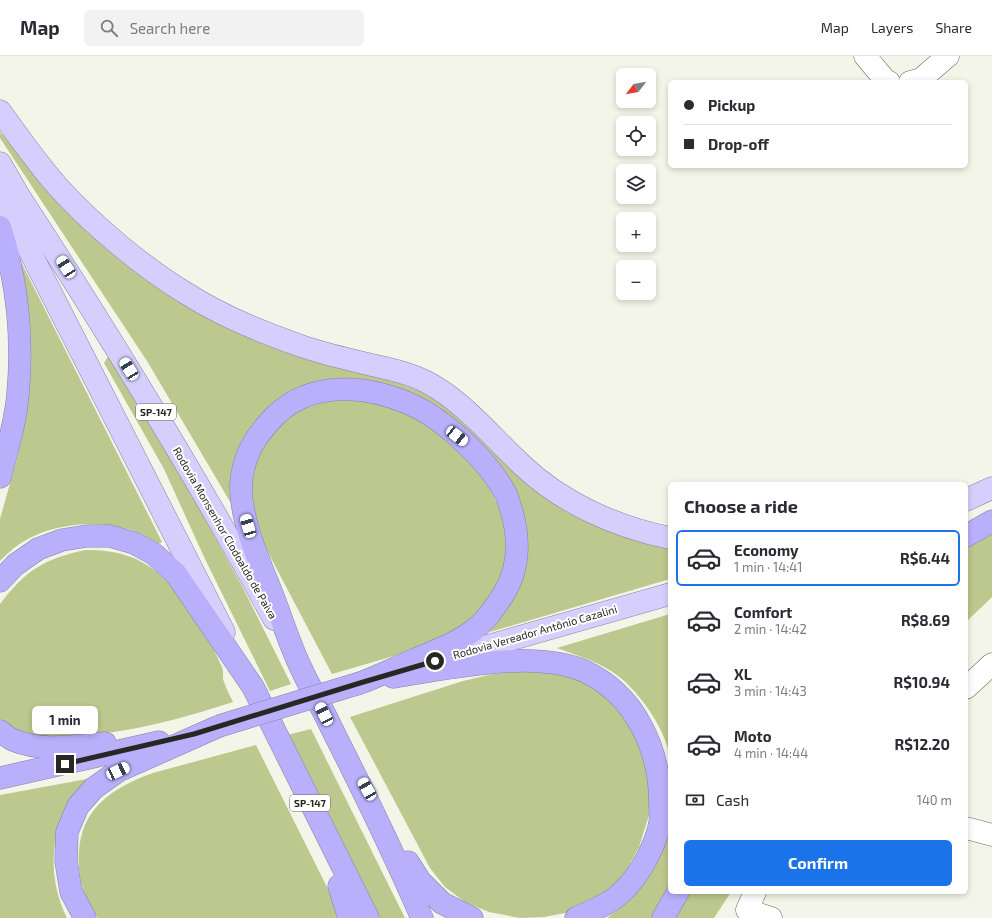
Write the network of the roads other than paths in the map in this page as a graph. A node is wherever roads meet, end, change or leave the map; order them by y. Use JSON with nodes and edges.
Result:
{"nodes":[{"id":1,"x":865,"y":56,"type":"edge"},
{"id":2,"x":948,"y":56,"type":"edge"},
{"id":3,"x":885,"y":80,"type":"edge"},
{"id":4,"x":917,"y":80,"type":"edge"},
{"id":5,"x":0,"y":111,"type":"edge"},
{"id":6,"x":0,"y":163,"type":"edge"},
{"id":7,"x":0,"y":193,"type":"edge"},
{"id":8,"x":0,"y":227,"type":"edge"},
{"id":9,"x":0,"y":477,"type":"edge"},
{"id":10,"x":992,"y":486,"type":"edge"},
{"id":11,"x":968,"y":492,"type":"edge"},
{"id":12,"x":968,"y":499,"type":"edge"},
{"id":13,"x":992,"y":521,"type":"edge"},
{"id":14,"x":968,"y":535,"type":"edge"},
{"id":15,"x":668,"y":537,"type":"edge"},
{"id":16,"x":0,"y":581,"type":"edge"},
{"id":17,"x":668,"y":595,"type":"edge"},
{"id":18,"x":300,"y":668,"type":"junction"},
{"id":19,"x":991,"y":668,"type":"edge"},
{"id":20,"x":361,"y":682,"type":"junction"},
{"id":21,"x":968,"y":686,"type":"edge"},
{"id":22,"x":253,"y":687,"type":"junction"},
{"id":23,"x":331,"y":726,"type":"junction"},
{"id":24,"x":218,"y":727,"type":"junction"},
{"id":25,"x":0,"y":732,"type":"edge"},
{"id":26,"x":194,"y":734,"type":"junction"},
{"id":27,"x":280,"y":743,"type":"junction"},
{"id":28,"x":0,"y":778,"type":"edge"},
{"id":29,"x":968,"y":829,"type":"edge"},
{"id":30,"x":992,"y":835,"type":"edge"},
{"id":31,"x":677,"y":894,"type":"edge"},
{"id":32,"x":754,"y":894,"type":"edge"},
{"id":33,"x":85,"y":918,"type":"edge"},
{"id":34,"x":349,"y":918,"type":"edge"},
{"id":35,"x":368,"y":918,"type":"edge"},
{"id":36,"x":422,"y":918,"type":"edge"},
{"id":37,"x":472,"y":918,"type":"edge"},
{"id":38,"x":576,"y":918,"type":"edge"},
{"id":39,"x":664,"y":918,"type":"edge"},
{"id":40,"x":770,"y":918,"type":"edge"}],
"edges":[{"from":1,"to":3,"type":"street"},
{"from":2,"to":4,"type":"street"},
{"from":5,"to":15,"type":"main road"},
{"from":6,"to":18,"type":"main road","name":"Rodovia Monsenhor Clodoaldo de Paiva","number":"SP-147"},
{"from":7,"to":22,"type":"main road","number":"SP-147"},
{"from":8,"to":9,"type":"highway"},
{"from":10,"to":11,"type":"main road"},
{"from":10,"to":12,"type":"main road"},
{"from":13,"to":14,"type":"highway"},
{"from":16,"to":22,"type":"highway"},
{"from":17,"to":20,"type":"main road","name":"Rodovia Vereador Antônio Cazalini"},
{"from":18,"to":20,"type":"highway"},
{"from":18,"to":23,"type":"highway","name":"Rodovia Monsenhor Clodoaldo de Paiva","number":"SP-147"},
{"from":19,"to":21,"type":"street"},
{"from":20,"to":24,"type":"highway","name":"Rodovia Vereador Antônio Cazalini","bridge":true},
{"from":20,"to":38,"type":"highway"},
{"from":22,"to":27,"type":"highway","number":"SP-147"},
{"from":23,"to":36,"type":"highway","name":"Rodovia Monsenhor Clodoaldo de Paiva","number":"SP-147"},
{"from":23,"to":37,"type":"highway"},
{"from":24,"to":26,"type":"highway"},
{"from":24,"to":33,"type":"highway"},
{"from":25,"to":26,"type":"highway"},
{"from":26,"to":28,"type":"highway"},
{"from":27,"to":34,"type":"highway"},
{"from":27,"to":35,"type":"highway","number":"SP-147"},
{"from":29,"to":30,"type":"street"},
{"from":31,"to":39,"type":"highway"},
{"from":32,"to":40,"type":"street"}]}
